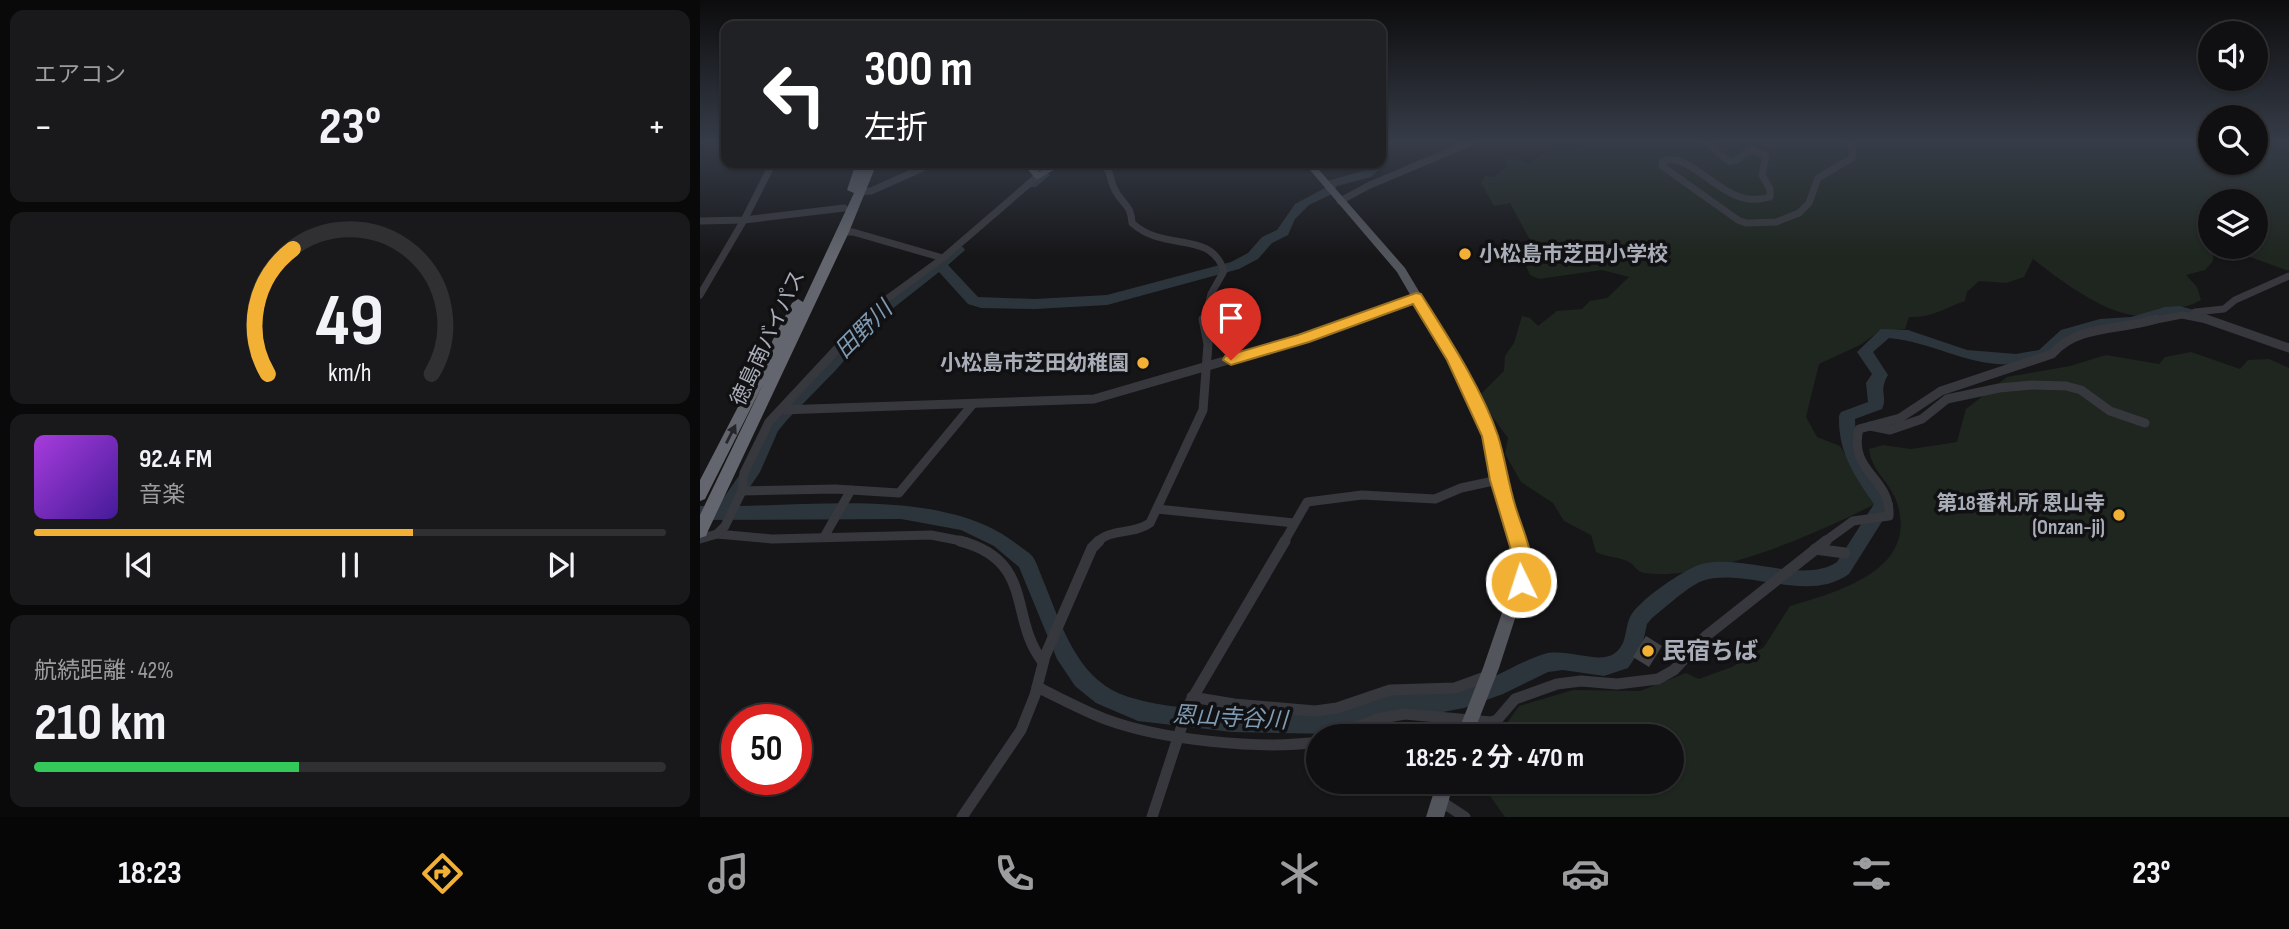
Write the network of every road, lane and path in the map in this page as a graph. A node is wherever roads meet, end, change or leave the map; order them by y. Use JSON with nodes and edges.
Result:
{"nodes":[{"id":1,"x":764,"y":180,"type":"edge"},
{"id":2,"x":855,"y":180,"type":"edge"},
{"id":3,"x":865,"y":180,"type":"edge"},
{"id":4,"x":895,"y":180,"type":"edge"},
{"id":5,"x":1033,"y":180,"type":"edge"},
{"id":6,"x":1112,"y":180,"type":"edge"},
{"id":7,"x":1322,"y":180,"type":"edge"},
{"id":8,"x":1379,"y":180,"type":"edge"},
{"id":9,"x":1682,"y":180,"type":"edge"},
{"id":10,"x":1709,"y":180,"type":"edge"},
{"id":11,"x":1765,"y":180,"type":"edge"},
{"id":12,"x":1817,"y":180,"type":"edge"},
{"id":13,"x":860,"y":192,"type":"junction"},
{"id":14,"x":1340,"y":201,"type":"junction"},
{"id":15,"x":844,"y":208,"type":"junction"},
{"id":16,"x":700,"y":220,"type":"edge"},
{"id":17,"x":744,"y":220,"type":"junction"},
{"id":18,"x":843,"y":232,"type":"junction"},
{"id":19,"x":943,"y":258,"type":"junction"},
{"id":20,"x":2289,"y":276,"type":"edge"},
{"id":21,"x":700,"y":295,"type":"edge"},
{"id":22,"x":1416,"y":297,"type":"junction"},
{"id":23,"x":2191,"y":316,"type":"junction"},
{"id":24,"x":2289,"y":348,"type":"edge"},
{"id":25,"x":1207,"y":367,"type":"junction"},
{"id":26,"x":972,"y":405,"type":"junction"},
{"id":27,"x":785,"y":410,"type":"junction"},
{"id":28,"x":2145,"y":423,"type":"dead end"},
{"id":29,"x":1868,"y":425,"type":"junction"},
{"id":30,"x":1498,"y":480,"type":"junction"},
{"id":31,"x":741,"y":493,"type":"junction"},
{"id":32,"x":849,"y":493,"type":"junction"},
{"id":33,"x":700,"y":495,"type":"edge"},
{"id":34,"x":1157,"y":509,"type":"junction"},
{"id":35,"x":1294,"y":523,"type":"junction"},
{"id":36,"x":721,"y":530,"type":"junction"},
{"id":37,"x":700,"y":533,"type":"edge"},
{"id":38,"x":826,"y":534,"type":"junction"},
{"id":39,"x":1815,"y":549,"type":"junction"},
{"id":40,"x":1845,"y":553,"type":"dead end"},
{"id":41,"x":1044,"y":659,"type":"junction"},
{"id":42,"x":1487,"y":679,"type":"junction"},
{"id":43,"x":1037,"y":687,"type":"junction"},
{"id":44,"x":1191,"y":701,"type":"junction"},
{"id":45,"x":1473,"y":713,"type":"junction"},
{"id":46,"x":1364,"y":724,"type":"edge"},
{"id":47,"x":1469,"y":724,"type":"edge"},
{"id":48,"x":1180,"y":733,"type":"junction"},
{"id":49,"x":1306,"y":744,"type":"edge"},
{"id":50,"x":1441,"y":794,"type":"edge"},
{"id":51,"x":1439,"y":800,"type":"junction"},
{"id":52,"x":962,"y":817,"type":"edge"},
{"id":53,"x":1152,"y":817,"type":"edge"},
{"id":54,"x":1435,"y":817,"type":"edge"},
{"id":55,"x":1465,"y":817,"type":"edge"}],
"edges":[{"from":1,"to":17,"type":"street"},
{"from":2,"to":15,"type":"highway","name":"徳島南バイパス"},
{"from":3,"to":13,"type":"highway","name":"徳島南バイパス"},
{"from":4,"to":13,"type":"street"},
{"from":5,"to":19,"type":"street"},
{"from":6,"to":25,"type":"street"},
{"from":7,"to":14,"type":"main road"},
{"from":8,"to":14,"type":"street"},
{"from":9,"to":12,"type":"street"},
{"from":10,"to":11,"type":"street"},
{"from":13,"to":18,"type":"highway","name":"徳島南バイパス"},
{"from":14,"to":22,"type":"main road"},
{"from":15,"to":17,"type":"street"},
{"from":33,"to":15,"type":"highway","name":"徳島南バイパス","one_way":true},
{"from":16,"to":17,"type":"street"},
{"from":17,"to":21,"type":"street"},
{"from":18,"to":19,"type":"street"},
{"from":18,"to":37,"type":"highway","name":"徳島南バイパス"},
{"from":19,"to":27,"type":"street"},
{"from":20,"to":23,"type":"street"},
{"from":22,"to":25,"type":"street"},
{"from":22,"to":30,"type":"main road"},
{"from":23,"to":24,"type":"street"},
{"from":23,"to":29,"type":"street"},
{"from":25,"to":26,"type":"street"},
{"from":25,"to":34,"type":"street"},
{"from":26,"to":27,"type":"street"},
{"from":26,"to":32,"type":"street"},
{"from":27,"to":31,"type":"street"},
{"from":28,"to":29,"type":"street"},
{"from":29,"to":39,"type":"street"},
{"from":30,"to":35,"type":"street"},
{"from":30,"to":42,"type":"main road"},
{"from":31,"to":32,"type":"street"},
{"from":31,"to":36,"type":"street"},
{"from":32,"to":38,"type":"street"},
{"from":34,"to":35,"type":"street"},
{"from":34,"to":41,"type":"street"},
{"from":35,"to":44,"type":"street"},
{"from":36,"to":37,"type":"street"},
{"from":36,"to":38,"type":"street"},
{"from":38,"to":41,"type":"street"},
{"from":39,"to":40,"type":"street"},
{"from":39,"to":45,"type":"street"},
{"from":41,"to":43,"type":"street"},
{"from":42,"to":44,"type":"street"},
{"from":42,"to":45,"type":"main road"},
{"from":43,"to":48,"type":"street"},
{"from":43,"to":52,"type":"street"},
{"from":44,"to":48,"type":"street"},
{"from":45,"to":46,"type":"street"},
{"from":45,"to":47,"type":"main road"},
{"from":48,"to":49,"type":"street"},
{"from":48,"to":53,"type":"street"},
{"from":50,"to":51,"type":"main road"},
{"from":51,"to":54,"type":"main road"},
{"from":51,"to":55,"type":"street"}]}
